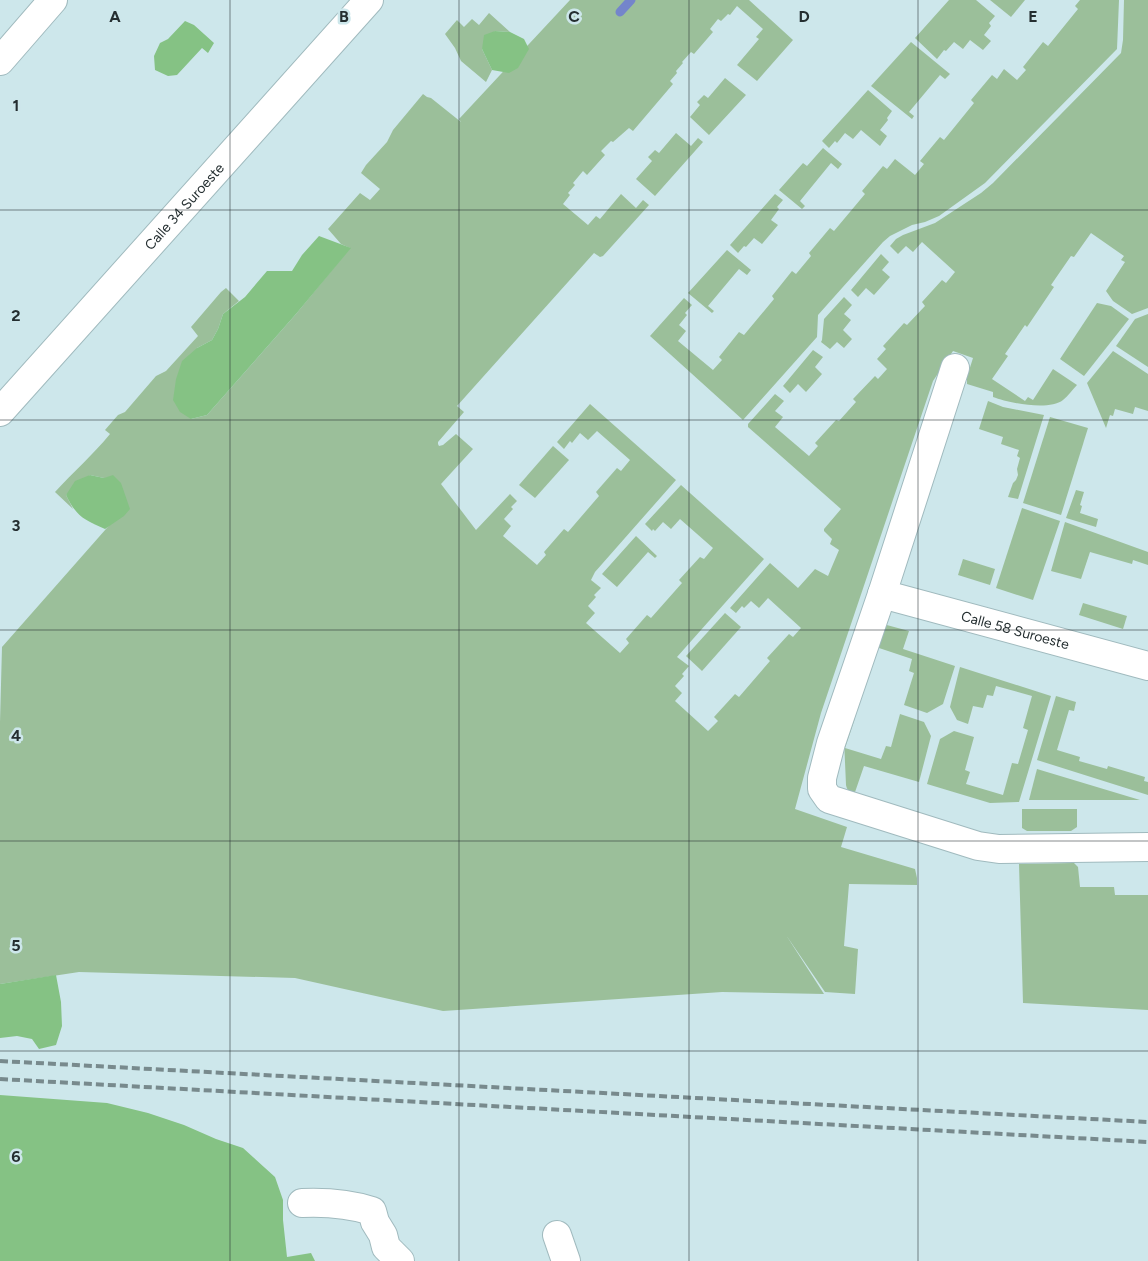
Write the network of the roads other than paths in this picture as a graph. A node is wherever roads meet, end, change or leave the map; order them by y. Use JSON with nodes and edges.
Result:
{"nodes":[{"id":1,"x":53,"y":0,"type":"edge"},
{"id":2,"x":370,"y":0,"type":"edge"},
{"id":3,"x":0,"y":61,"type":"edge"},
{"id":4,"x":955,"y":368,"type":"dead end"},
{"id":5,"x":0,"y":412,"type":"edge"},
{"id":6,"x":882,"y":594,"type":"junction"},
{"id":7,"x":1148,"y":666,"type":"edge"},
{"id":8,"x":1148,"y":847,"type":"edge"},
{"id":9,"x":302,"y":1203,"type":"dead end"},
{"id":10,"x":557,"y":1235,"type":"dead end"},
{"id":11,"x":400,"y":1261,"type":"edge"},
{"id":12,"x":566,"y":1261,"type":"edge"}],
"edges":[{"from":1,"to":3,"type":"street"},
{"from":2,"to":5,"type":"street","name":"Calle 34 Suroeste"},
{"from":4,"to":6,"type":"street"},
{"from":6,"to":7,"type":"street","name":"Calle 58 Suroeste"},
{"from":6,"to":8,"type":"street"},
{"from":9,"to":11,"type":"street"},
{"from":10,"to":12,"type":"street"}]}
